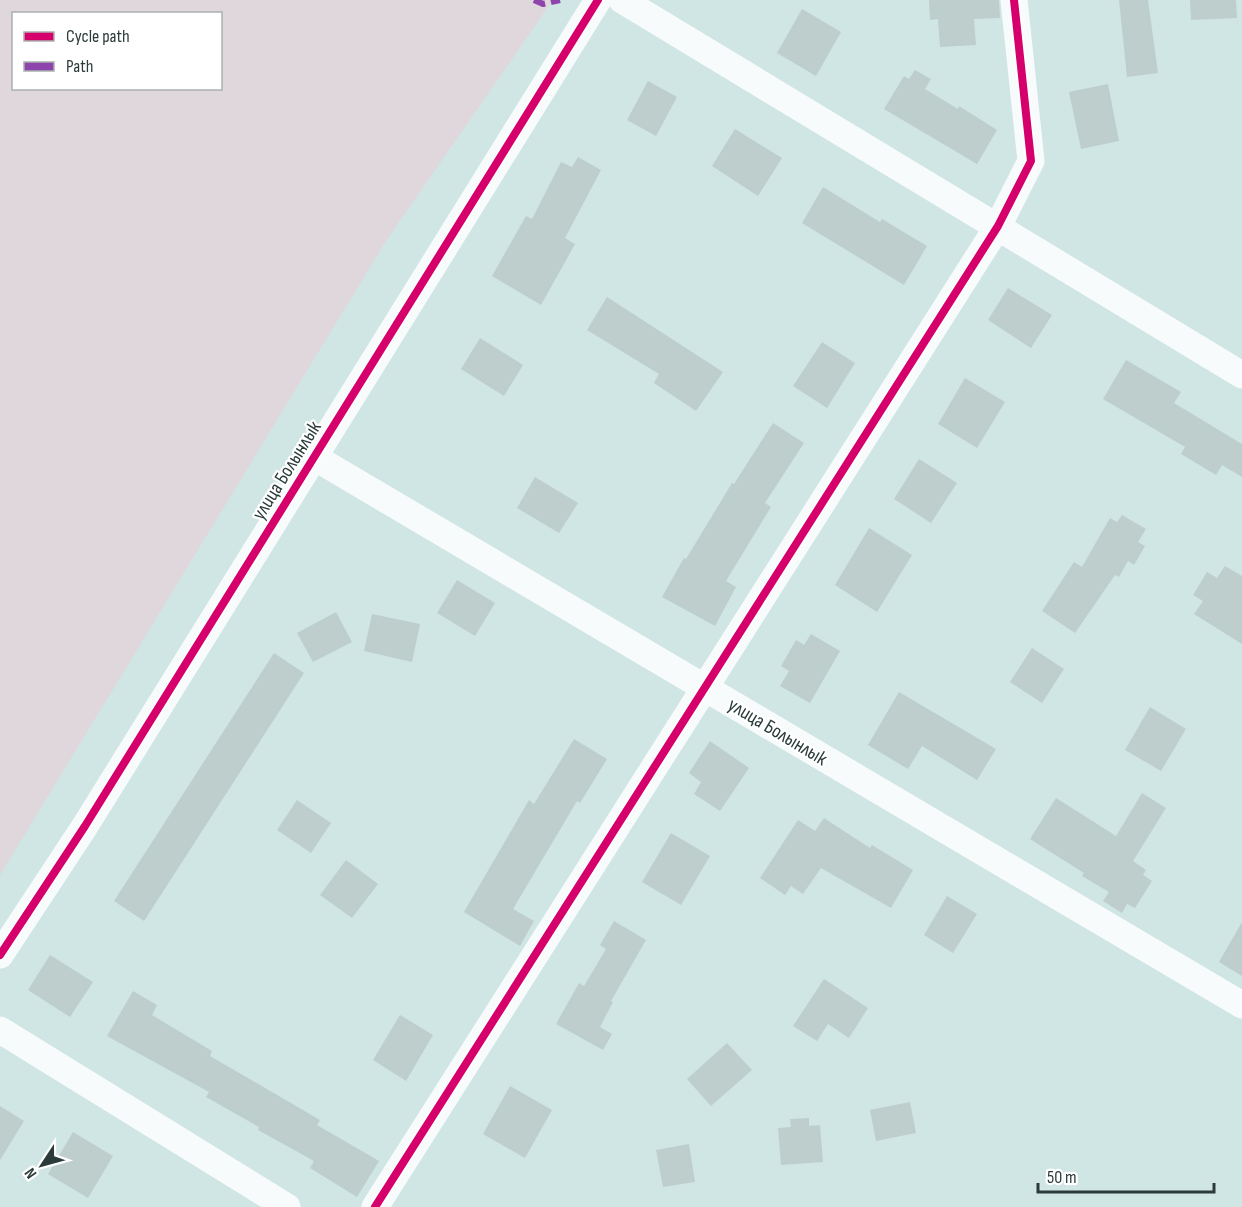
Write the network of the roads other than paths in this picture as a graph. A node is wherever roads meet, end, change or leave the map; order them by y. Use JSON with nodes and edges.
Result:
{"nodes":[{"id":1,"x":598,"y":0,"type":"edge"},
{"id":2,"x":622,"y":0,"type":"edge"},
{"id":3,"x":1014,"y":0,"type":"edge"},
{"id":4,"x":998,"y":226,"type":"junction"},
{"id":5,"x":1242,"y":375,"type":"edge"},
{"id":6,"x":314,"y":457,"type":"junction"},
{"id":7,"x":705,"y":688,"type":"junction"},
{"id":8,"x":0,"y":955,"type":"edge"},
{"id":9,"x":1242,"y":1005,"type":"edge"},
{"id":10,"x":0,"y":1030,"type":"edge"},
{"id":11,"x":287,"y":1207,"type":"edge"},
{"id":12,"x":375,"y":1207,"type":"edge"}],
"edges":[{"from":1,"to":6,"type":"street","name":"улица Болынлык"},
{"from":2,"to":4,"type":"street"},
{"from":3,"to":4,"type":"street"},
{"from":4,"to":5,"type":"street"},
{"from":4,"to":7,"type":"street"},
{"from":6,"to":7,"type":"street","name":"улица Болынлык"},
{"from":6,"to":8,"type":"street","name":"улица Болынлык"},
{"from":7,"to":9,"type":"street","name":"улица Болынлык"},
{"from":7,"to":12,"type":"street"},
{"from":10,"to":11,"type":"street"}]}
